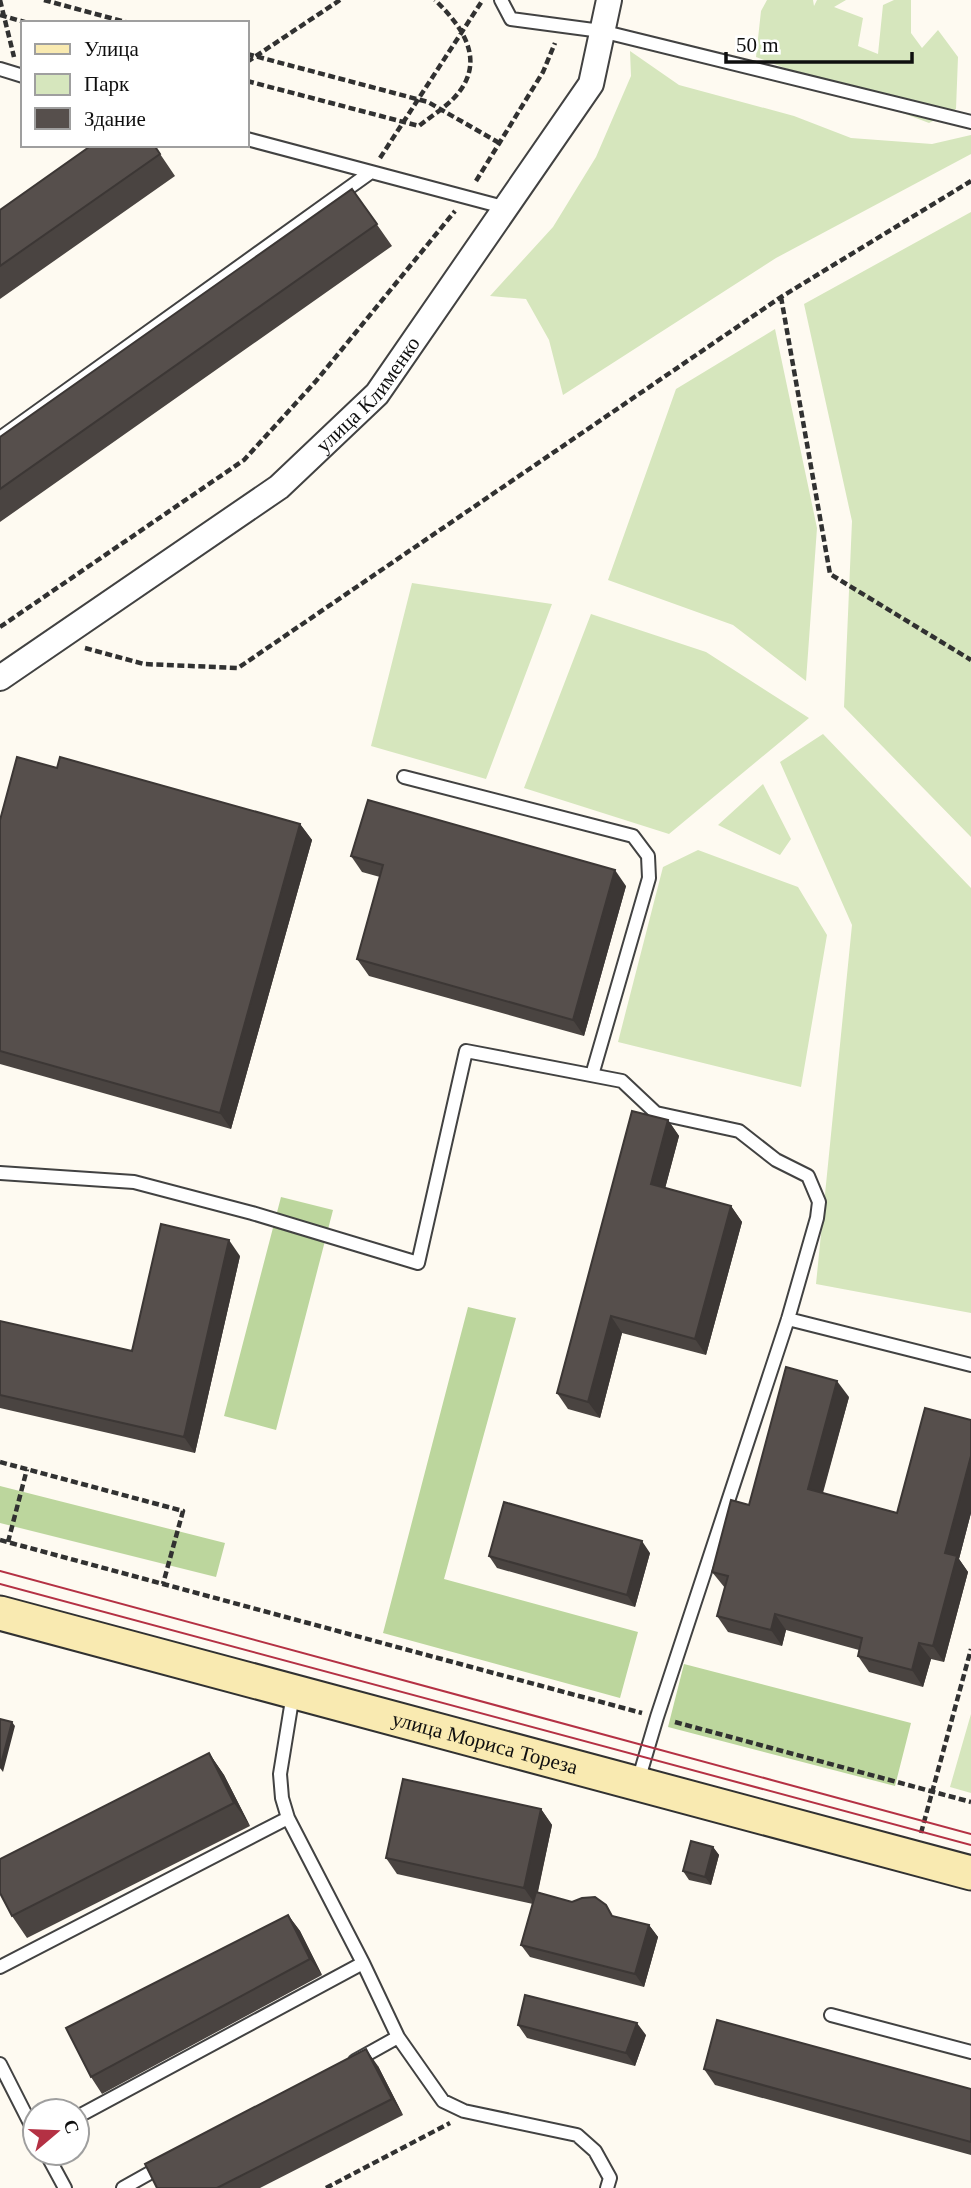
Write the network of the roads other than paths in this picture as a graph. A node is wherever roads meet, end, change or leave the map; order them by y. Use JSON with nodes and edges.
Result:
{"nodes":[{"id":1,"x":501,"y":0,"type":"edge"},
{"id":2,"x":609,"y":0,"type":"edge"},
{"id":3,"x":601,"y":31,"type":"junction"},
{"id":4,"x":0,"y":69,"type":"edge"},
{"id":5,"x":21,"y":75,"type":"edge"},
{"id":6,"x":971,"y":122,"type":"edge"},
{"id":7,"x":248,"y":139,"type":"edge"},
{"id":8,"x":371,"y":172,"type":"junction"},
{"id":9,"x":507,"y":208,"type":"junction"},
{"id":10,"x":0,"y":438,"type":"edge"},
{"id":11,"x":0,"y":678,"type":"edge"},
{"id":12,"x":404,"y":777,"type":"dead end"},
{"id":13,"x":592,"y":1075,"type":"junction"},
{"id":14,"x":0,"y":1173,"type":"edge"},
{"id":15,"x":788,"y":1319,"type":"junction"},
{"id":16,"x":971,"y":1365,"type":"edge"},
{"id":17,"x":0,"y":1613,"type":"edge"},
{"id":18,"x":293,"y":1693,"type":"junction"},
{"id":19,"x":637,"y":1784,"type":"junction"},
{"id":20,"x":288,"y":1818,"type":"junction"},
{"id":21,"x":971,"y":1874,"type":"edge"},
{"id":22,"x":363,"y":1963,"type":"junction"},
{"id":23,"x":0,"y":1967,"type":"edge"},
{"id":24,"x":831,"y":2015,"type":"dead end"},
{"id":25,"x":398,"y":2037,"type":"junction"},
{"id":26,"x":971,"y":2052,"type":"edge"},
{"id":27,"x":0,"y":2064,"type":"edge"},
{"id":28,"x":338,"y":2070,"type":"edge"},
{"id":29,"x":21,"y":2105,"type":"edge"},
{"id":30,"x":91,"y":2109,"type":"edge"},
{"id":31,"x":171,"y":2162,"type":"edge"},
{"id":32,"x":54,"y":2167,"type":"edge"},
{"id":33,"x":65,"y":2188,"type":"edge"},
{"id":34,"x":123,"y":2188,"type":"edge"},
{"id":35,"x":607,"y":2188,"type":"edge"}],
"edges":[{"from":1,"to":3,"type":"lane"},
{"from":2,"to":3,"type":"street","name":"улица Клименко"},
{"from":3,"to":6,"type":"lane"},
{"from":3,"to":9,"type":"street","name":"улица Клименко"},
{"from":4,"to":5,"type":"lane"},
{"from":7,"to":8,"type":"lane"},
{"from":8,"to":9,"type":"lane"},
{"from":8,"to":10,"type":"lane"},
{"from":9,"to":11,"type":"street","name":"улица Клименко"},
{"from":12,"to":13,"type":"lane"},
{"from":13,"to":14,"type":"lane"},
{"from":13,"to":15,"type":"lane"},
{"from":15,"to":16,"type":"lane"},
{"from":15,"to":19,"type":"lane"},
{"from":17,"to":18,"type":"street","name":"улица Мориса Тореза"},
{"from":18,"to":19,"type":"street","name":"улица Мориса Тореза"},
{"from":18,"to":20,"type":"lane"},
{"from":19,"to":21,"type":"street","name":"улица Мориса Тореза"},
{"from":20,"to":22,"type":"lane"},
{"from":20,"to":23,"type":"lane"},
{"from":22,"to":25,"type":"lane"},
{"from":22,"to":30,"type":"lane"},
{"from":24,"to":26,"type":"lane"},
{"from":25,"to":28,"type":"lane"},
{"from":25,"to":35,"type":"lane"},
{"from":27,"to":29,"type":"lane"},
{"from":31,"to":34,"type":"lane"},
{"from":32,"to":33,"type":"lane"}]}
